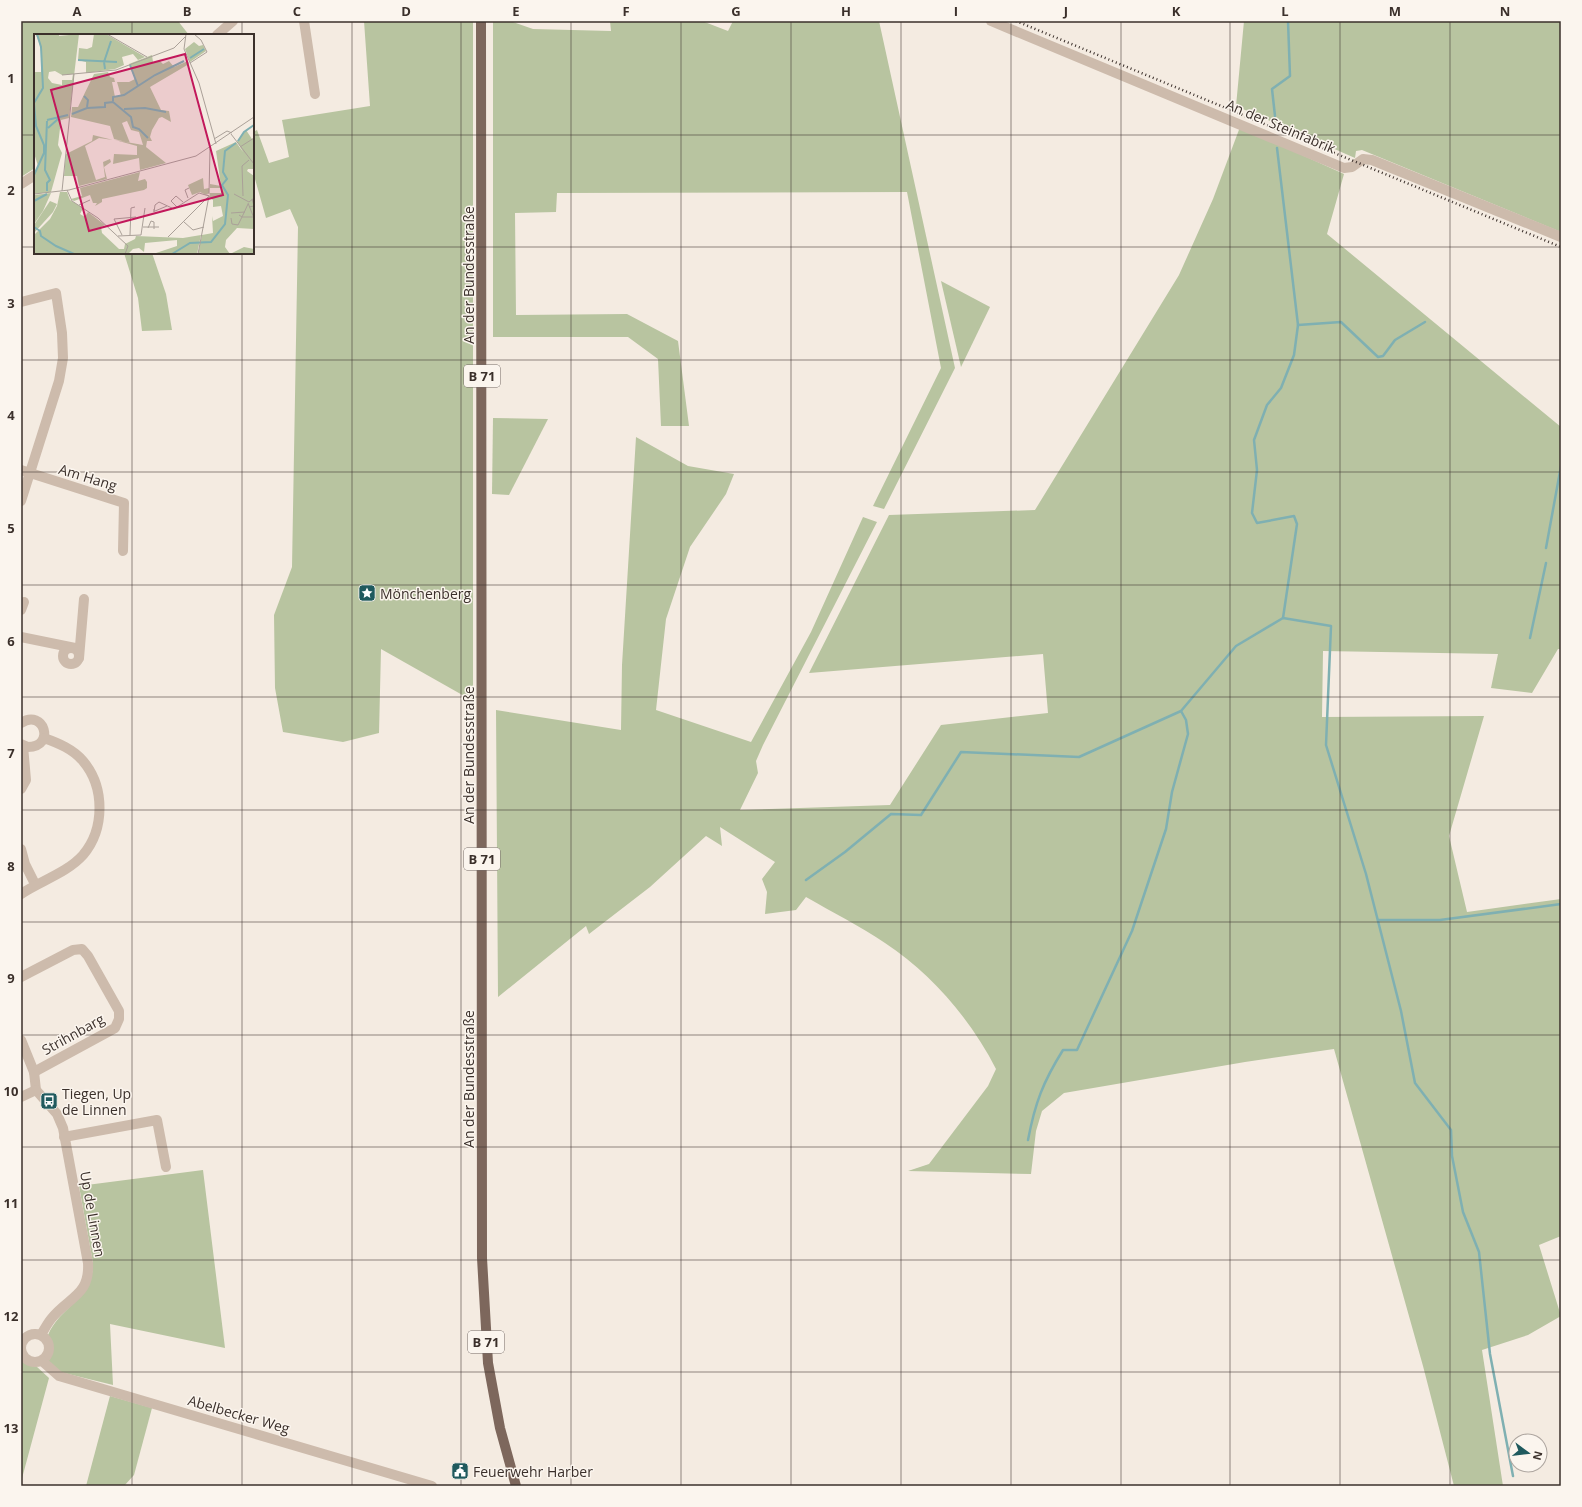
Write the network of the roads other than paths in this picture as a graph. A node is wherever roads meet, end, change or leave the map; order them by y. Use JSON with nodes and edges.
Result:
{"nodes":[{"id":1,"x":233,"y":21,"type":"edge"},
{"id":2,"x":304,"y":21,"type":"edge"},
{"id":3,"x":481,"y":21,"type":"edge"},
{"id":4,"x":991,"y":21,"type":"edge"},
{"id":5,"x":218,"y":34,"type":"edge"},
{"id":6,"x":315,"y":94,"type":"dead end"},
{"id":7,"x":34,"y":176,"type":"edge"},
{"id":8,"x":21,"y":184,"type":"edge"},
{"id":9,"x":1561,"y":237,"type":"edge"},
{"id":10,"x":21,"y":302,"type":"edge"},
{"id":11,"x":25,"y":472,"type":"edge"},
{"id":12,"x":21,"y":501,"type":"edge"},
{"id":13,"x":123,"y":551,"type":"dead end"},
{"id":14,"x":84,"y":599,"type":"dead end"},
{"id":15,"x":21,"y":637,"type":"edge"},
{"id":16,"x":75,"y":648,"type":"junction"},
{"id":17,"x":79,"y":658,"type":"junction"},
{"id":18,"x":21,"y":723,"type":"edge"},
{"id":19,"x":44,"y":738,"type":"junction"},
{"id":20,"x":22,"y":744,"type":"edge"},
{"id":21,"x":21,"y":789,"type":"edge"},
{"id":22,"x":21,"y":849,"type":"edge"},
{"id":23,"x":35,"y":884,"type":"junction"},
{"id":24,"x":21,"y":894,"type":"edge"},
{"id":25,"x":21,"y":977,"type":"edge"},
{"id":26,"x":21,"y":1042,"type":"edge"},
{"id":27,"x":34,"y":1072,"type":"junction"},
{"id":28,"x":36,"y":1090,"type":"junction"},
{"id":29,"x":21,"y":1097,"type":"edge"},
{"id":30,"x":64,"y":1137,"type":"junction"},
{"id":31,"x":166,"y":1167,"type":"dead end"},
{"id":32,"x":41,"y":1335,"type":"junction"},
{"id":33,"x":22,"y":1341,"type":"edge"},
{"id":34,"x":22,"y":1356,"type":"edge"},
{"id":35,"x":42,"y":1361,"type":"junction"},
{"id":36,"x":432,"y":1486,"type":"edge"},
{"id":37,"x":516,"y":1486,"type":"edge"}],
"edges":[{"from":1,"to":5,"type":"street"},
{"from":2,"to":6,"type":"street"},
{"from":3,"to":37,"type":"main road","name":"An der Bundesstraße","number":"B 71"},
{"from":4,"to":9,"type":"street","name":"An der Steinfabrik"},
{"from":7,"to":8,"type":"street"},
{"from":10,"to":11,"type":"street"},
{"from":11,"to":12,"type":"street"},
{"from":11,"to":13,"type":"street","name":"Am Hang"},
{"from":14,"to":17,"type":"street"},
{"from":15,"to":16,"type":"street"},
{"from":16,"to":17,"type":"street"},
{"from":16,"to":17,"type":"street"},
{"from":18,"to":19,"type":"street"},
{"from":19,"to":20,"type":"street"},
{"from":19,"to":23,"type":"street"},
{"from":20,"to":21,"type":"street"},
{"from":22,"to":23,"type":"street"},
{"from":23,"to":24,"type":"street"},
{"from":25,"to":27,"type":"street","name":"Strihnbarg"},
{"from":26,"to":27,"type":"street"},
{"from":27,"to":28,"type":"street"},
{"from":28,"to":29,"type":"street"},
{"from":28,"to":30,"type":"street","name":"Up de Linnen"},
{"from":30,"to":31,"type":"street"},
{"from":30,"to":32,"type":"street","name":"Up de Linnen"},
{"from":32,"to":33,"type":"street","name":"Abelbecker Weg"},
{"from":32,"to":35,"type":"street"},
{"from":33,"to":34,"type":"street","name":"Abelbecker Weg"},
{"from":34,"to":35,"type":"street","name":"Abelbecker Weg"},
{"from":35,"to":36,"type":"street","name":"Abelbecker Weg"}]}
